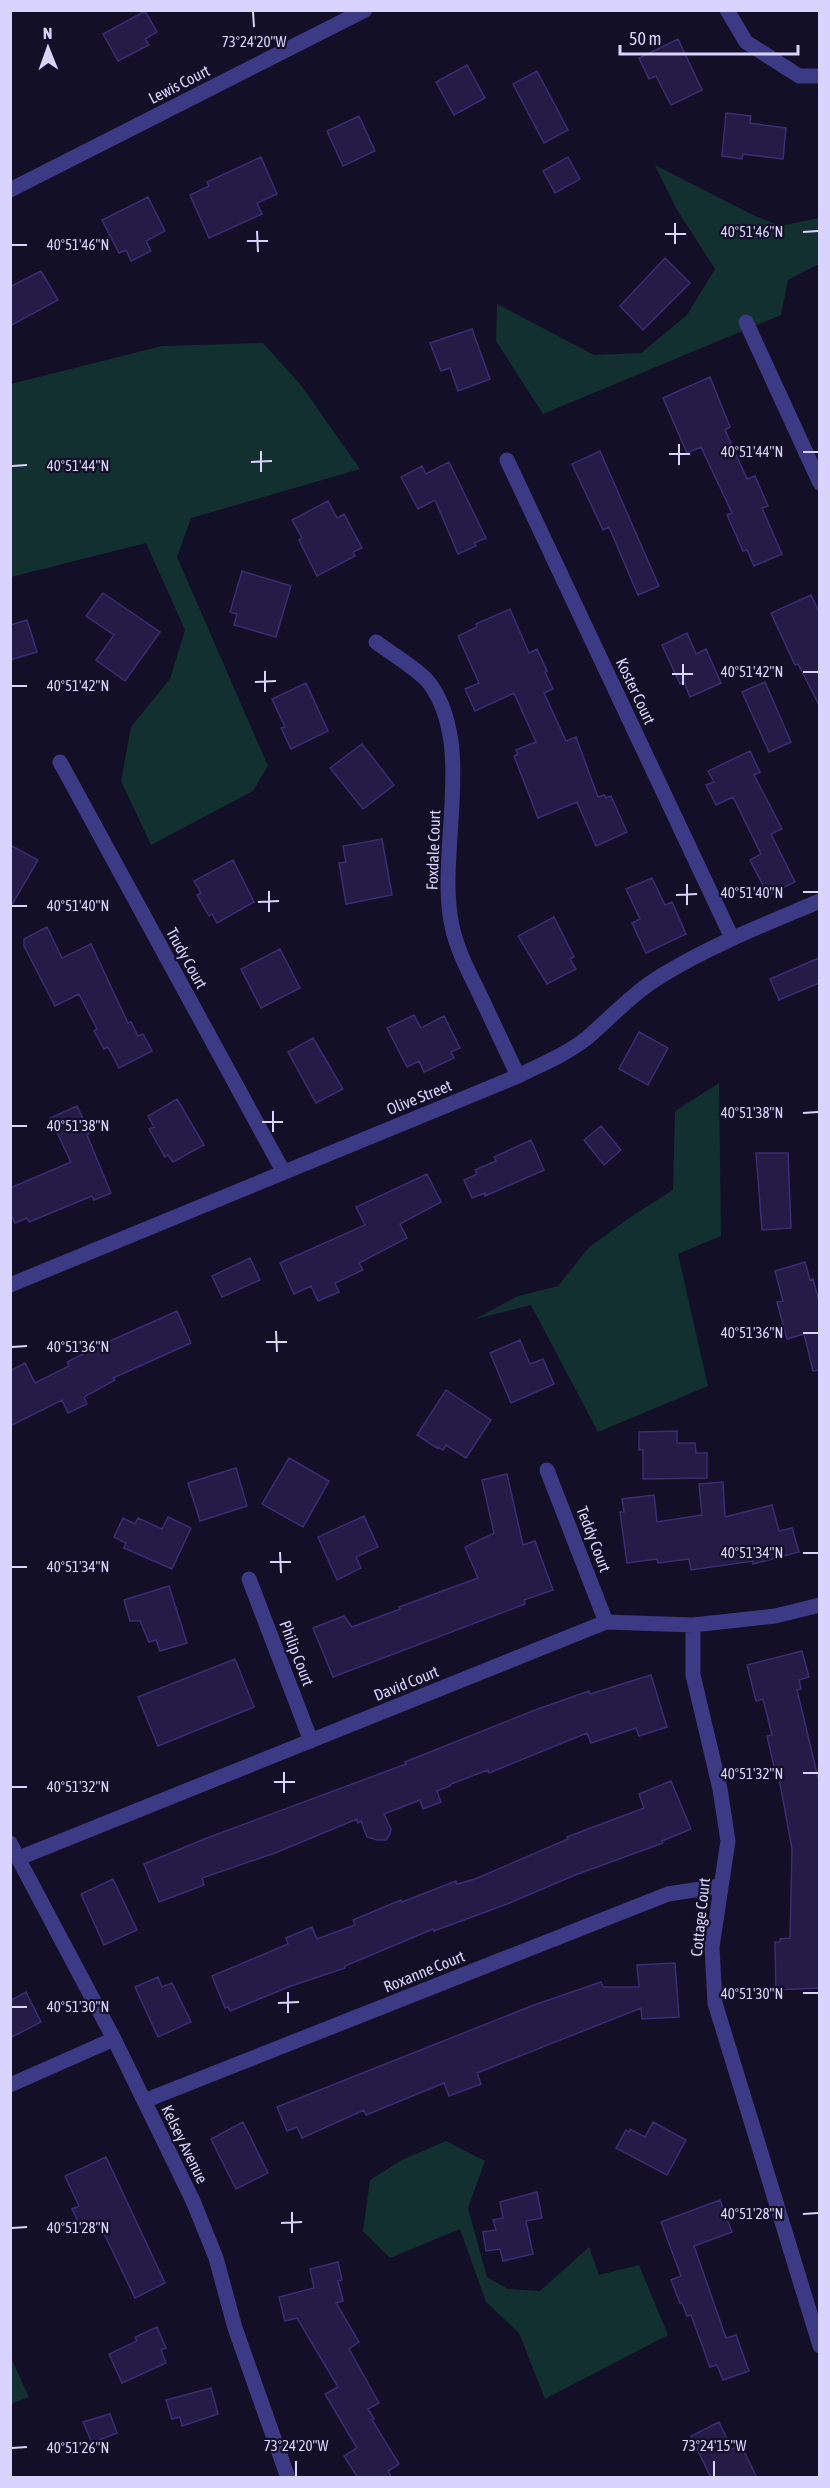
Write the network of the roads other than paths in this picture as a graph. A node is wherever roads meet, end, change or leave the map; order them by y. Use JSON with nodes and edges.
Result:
{"nodes":[{"id":1,"x":365,"y":10,"type":"edge"},
{"id":2,"x":727,"y":10,"type":"edge"},
{"id":3,"x":819,"y":76,"type":"edge"},
{"id":4,"x":10,"y":190,"type":"edge"},
{"id":5,"x":746,"y":322,"type":"dead end"},
{"id":6,"x":507,"y":459,"type":"dead end"},
{"id":7,"x":819,"y":483,"type":"edge"},
{"id":8,"x":376,"y":642,"type":"dead end"},
{"id":9,"x":60,"y":762,"type":"dead end"},
{"id":10,"x":819,"y":902,"type":"edge"},
{"id":11,"x":732,"y":938,"type":"junction"},
{"id":12,"x":518,"y":1076,"type":"junction"},
{"id":13,"x":283,"y":1171,"type":"junction"},
{"id":14,"x":10,"y":1285,"type":"edge"},
{"id":15,"x":547,"y":1470,"type":"dead end"},
{"id":16,"x":249,"y":1579,"type":"dead end"},
{"id":17,"x":819,"y":1605,"type":"edge"},
{"id":18,"x":606,"y":1622,"type":"junction"},
{"id":19,"x":693,"y":1625,"type":"junction"},
{"id":20,"x":310,"y":1741,"type":"junction"},
{"id":21,"x":10,"y":1843,"type":"edge"},
{"id":22,"x":18,"y":1858,"type":"junction"},
{"id":23,"x":720,"y":1886,"type":"junction"},
{"id":24,"x":114,"y":2039,"type":"junction"},
{"id":25,"x":10,"y":2085,"type":"edge"},
{"id":26,"x":144,"y":2102,"type":"junction"},
{"id":27,"x":819,"y":2346,"type":"edge"},
{"id":28,"x":288,"y":2478,"type":"edge"}],
"edges":[{"from":1,"to":4,"type":"street","name":"Lewis Court"},
{"from":2,"to":3,"type":"street"},
{"from":5,"to":7,"type":"street"},
{"from":6,"to":11,"type":"street","name":"Koster Court"},
{"from":8,"to":12,"type":"street","name":"Foxdale Court"},
{"from":9,"to":13,"type":"street","name":"Trudy Court"},
{"from":10,"to":11,"type":"street","name":"Olive Street"},
{"from":11,"to":12,"type":"street","name":"Olive Street"},
{"from":12,"to":13,"type":"street","name":"Olive Street"},
{"from":13,"to":14,"type":"street","name":"Olive Street"},
{"from":15,"to":18,"type":"street","name":"Teddy Court"},
{"from":16,"to":20,"type":"street","name":"Philip Court"},
{"from":17,"to":19,"type":"street","name":"David Court"},
{"from":18,"to":19,"type":"street","name":"David Court"},
{"from":18,"to":20,"type":"street","name":"David Court"},
{"from":19,"to":23,"type":"street","name":"Cottage Court"},
{"from":20,"to":22,"type":"street","name":"David Court"},
{"from":21,"to":22,"type":"street","name":"Kelsey Avenue"},
{"from":22,"to":24,"type":"street","name":"Kelsey Avenue"},
{"from":23,"to":26,"type":"street","name":"Roxanne Court"},
{"from":23,"to":27,"type":"street","name":"Cottage Court"},
{"from":24,"to":25,"type":"street"},
{"from":24,"to":26,"type":"street","name":"Kelsey Avenue"},
{"from":26,"to":28,"type":"street","name":"Kelsey Avenue"}]}
